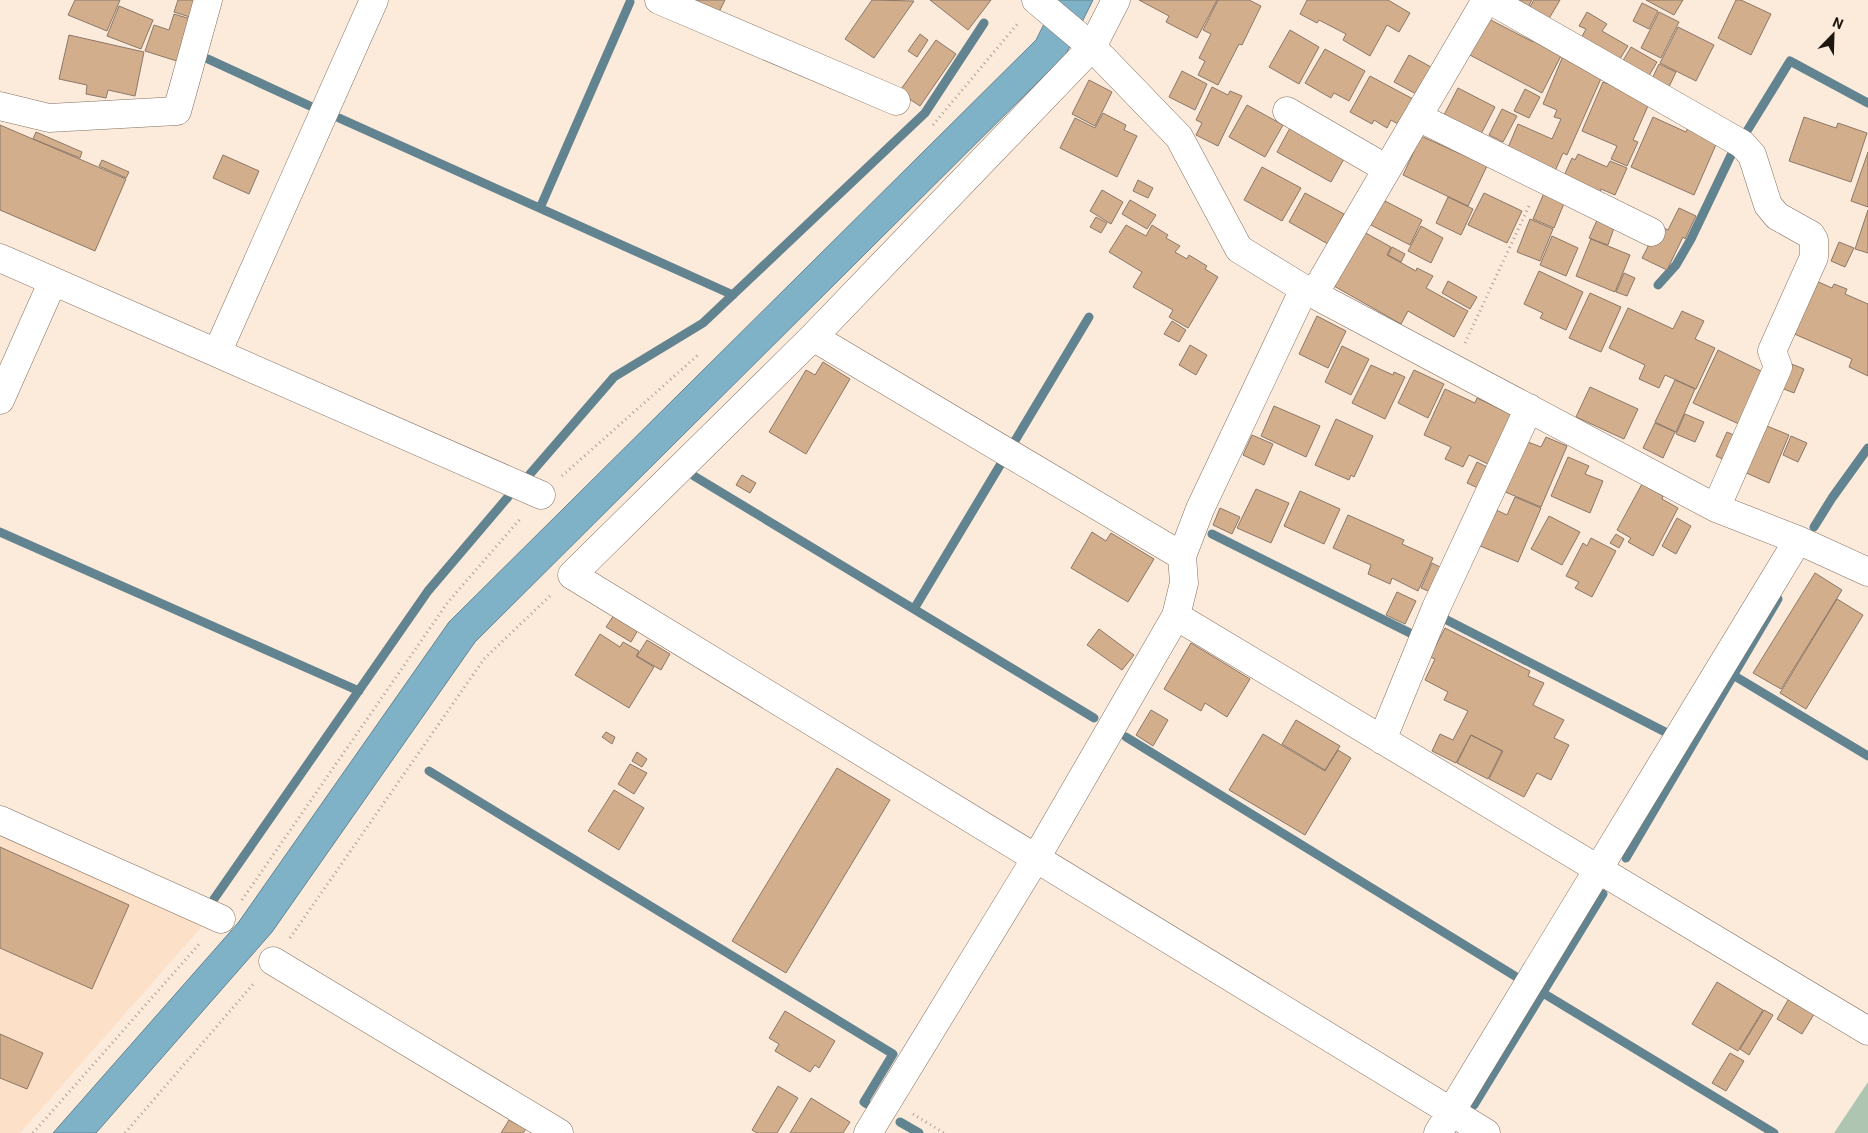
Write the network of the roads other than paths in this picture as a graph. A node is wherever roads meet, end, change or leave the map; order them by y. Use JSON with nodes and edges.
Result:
{"nodes":[{"id":1,"x":208,"y":0,"type":"edge"},
{"id":2,"x":374,"y":0,"type":"edge"},
{"id":3,"x":659,"y":0,"type":"edge"},
{"id":4,"x":1116,"y":0,"type":"edge"},
{"id":5,"x":1488,"y":0,"type":"edge"},
{"id":6,"x":1038,"y":2,"type":"edge"},
{"id":7,"x":1086,"y":42,"type":"junction"},
{"id":8,"x":896,"y":101,"type":"dead end"},
{"id":9,"x":0,"y":106,"type":"edge"},
{"id":10,"x":1287,"y":111,"type":"dead end"},
{"id":11,"x":1418,"y":117,"type":"junction"},
{"id":12,"x":1387,"y":169,"type":"junction"},
{"id":13,"x":1651,"y":232,"type":"dead end"},
{"id":14,"x":0,"y":258,"type":"edge"},
{"id":15,"x":53,"y":281,"type":"junction"},
{"id":16,"x":1309,"y":292,"type":"junction"},
{"id":17,"x":813,"y":337,"type":"junction"},
{"id":18,"x":217,"y":353,"type":"junction"},
{"id":19,"x":0,"y":400,"type":"edge"},
{"id":20,"x":1529,"y":408,"type":"junction"},
{"id":21,"x":541,"y":495,"type":"road end"},
{"id":22,"x":1716,"y":508,"type":"junction"},
{"id":23,"x":1798,"y":540,"type":"junction"},
{"id":24,"x":1182,"y":556,"type":"junction"},
{"id":25,"x":1868,"y":572,"type":"edge"},
{"id":26,"x":1176,"y":616,"type":"junction"},
{"id":27,"x":1382,"y":740,"type":"junction"},
{"id":28,"x":0,"y":820,"type":"edge"},
{"id":29,"x":1036,"y":858,"type":"junction"},
{"id":30,"x":1599,"y":870,"type":"junction"},
{"id":31,"x":221,"y":919,"type":"road end"},
{"id":32,"x":273,"y":961,"type":"road end"},
{"id":33,"x":1868,"y":1031,"type":"edge"},
{"id":34,"x":1445,"y":1122,"type":"edge"},
{"id":35,"x":559,"y":1133,"type":"edge"},
{"id":36,"x":868,"y":1133,"type":"edge"},
{"id":37,"x":1486,"y":1133,"type":"edge"}],
"edges":[{"from":1,"to":9,"type":"street"},
{"from":2,"to":18,"type":"street"},
{"from":3,"to":8,"type":"street"},
{"from":4,"to":7,"type":"street"},
{"from":5,"to":11,"type":"street"},
{"from":5,"to":22,"type":"street"},
{"from":6,"to":7,"type":"street"},
{"from":7,"to":16,"type":"street"},
{"from":7,"to":17,"type":"street"},
{"from":10,"to":12,"type":"street"},
{"from":11,"to":12,"type":"street"},
{"from":11,"to":13,"type":"street"},
{"from":12,"to":16,"type":"street"},
{"from":14,"to":15,"type":"street"},
{"from":15,"to":18,"type":"street"},
{"from":15,"to":19,"type":"street"},
{"from":16,"to":20,"type":"street"},
{"from":16,"to":24,"type":"street"},
{"from":17,"to":24,"type":"street"},
{"from":17,"to":29,"type":"street"},
{"from":18,"to":21,"type":"street"},
{"from":20,"to":22,"type":"street"},
{"from":20,"to":27,"type":"street"},
{"from":22,"to":23,"type":"street"},
{"from":23,"to":25,"type":"street"},
{"from":23,"to":30,"type":"street"},
{"from":24,"to":26,"type":"street"},
{"from":26,"to":27,"type":"street"},
{"from":26,"to":29,"type":"street"},
{"from":27,"to":30,"type":"street"},
{"from":28,"to":31,"type":"street"},
{"from":29,"to":34,"type":"street"},
{"from":29,"to":36,"type":"street"},
{"from":30,"to":33,"type":"street"},
{"from":30,"to":34,"type":"street"},
{"from":32,"to":35,"type":"street"},
{"from":34,"to":37,"type":"street"}]}
